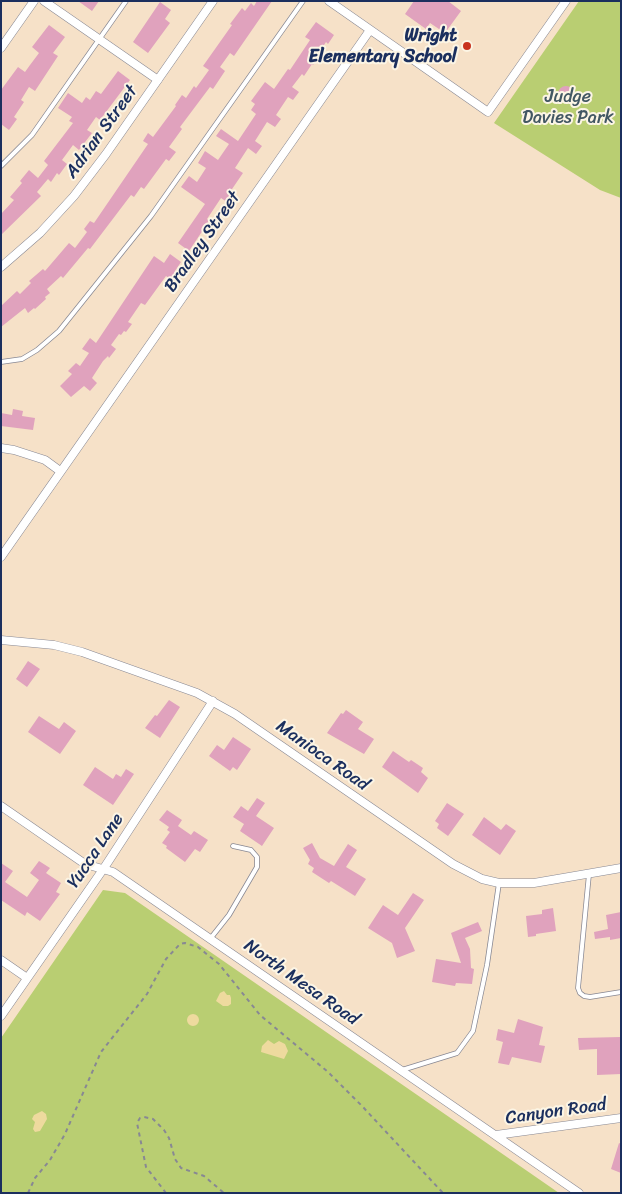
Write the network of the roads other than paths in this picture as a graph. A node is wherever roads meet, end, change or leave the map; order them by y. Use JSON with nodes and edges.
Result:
{"nodes":[{"id":1,"x":34,"y":1,"type":"edge"},
{"id":2,"x":44,"y":1,"type":"edge"},
{"id":3,"x":126,"y":1,"type":"edge"},
{"id":4,"x":213,"y":1,"type":"edge"},
{"id":5,"x":303,"y":1,"type":"edge"},
{"id":6,"x":329,"y":1,"type":"edge"},
{"id":7,"x":566,"y":1,"type":"edge"},
{"id":8,"x":370,"y":30,"type":"junction"},
{"id":9,"x":99,"y":39,"type":"junction"},
{"id":10,"x":1,"y":48,"type":"edge"},
{"id":11,"x":158,"y":80,"type":"junction"},
{"id":12,"x":1,"y":166,"type":"edge"},
{"id":13,"x":1,"y":267,"type":"edge"},
{"id":14,"x":1,"y":362,"type":"edge"},
{"id":15,"x":1,"y":448,"type":"edge"},
{"id":16,"x":60,"y":471,"type":"junction"},
{"id":17,"x":1,"y":557,"type":"edge"},
{"id":18,"x":1,"y":640,"type":"edge"},
{"id":19,"x":214,"y":701,"type":"junction"},
{"id":20,"x":1,"y":806,"type":"edge"},
{"id":21,"x":234,"y":846,"type":"dead end"},
{"id":22,"x":104,"y":868,"type":"junction"},
{"id":23,"x":621,"y":868,"type":"edge"},
{"id":24,"x":589,"y":874,"type":"junction"},
{"id":25,"x":499,"y":883,"type":"junction"},
{"id":26,"x":210,"y":939,"type":"junction"},
{"id":27,"x":1,"y":960,"type":"edge"},
{"id":28,"x":27,"y":978,"type":"junction"},
{"id":29,"x":621,"y":992,"type":"edge"},
{"id":30,"x":1,"y":1016,"type":"edge"},
{"id":31,"x":401,"y":1070,"type":"junction"},
{"id":32,"x":621,"y":1118,"type":"edge"},
{"id":33,"x":496,"y":1135,"type":"junction"},
{"id":34,"x":579,"y":1193,"type":"edge"}],
"edges":[{"from":1,"to":10,"type":"street"},
{"from":2,"to":9,"type":"street"},
{"from":3,"to":9,"type":"lane"},
{"from":4,"to":11,"type":"street","name":"Adrian Street"},
{"from":5,"to":14,"type":"lane"},
{"from":6,"to":8,"type":"street"},
{"from":7,"to":8,"type":"street"},
{"from":8,"to":16,"type":"street","name":"Bradley Street"},
{"from":9,"to":11,"type":"street"},
{"from":9,"to":12,"type":"lane"},
{"from":11,"to":13,"type":"street","name":"Adrian Street"},
{"from":15,"to":16,"type":"street"},
{"from":16,"to":17,"type":"street","name":"Bradley Street"},
{"from":18,"to":19,"type":"street","name":"Manioca Road"},
{"from":19,"to":22,"type":"street","name":"Yucca Lane"},
{"from":19,"to":25,"type":"street","name":"Manioca Road"},
{"from":20,"to":22,"type":"street","name":"North Mesa Road"},
{"from":21,"to":26,"type":"lane"},
{"from":22,"to":26,"type":"street","name":"North Mesa Road"},
{"from":22,"to":28,"type":"street","name":"Yucca Lane"},
{"from":23,"to":24,"type":"street","name":"Manioca Road"},
{"from":24,"to":25,"type":"street","name":"Manioca Road"},
{"from":24,"to":29,"type":"lane"},
{"from":25,"to":31,"type":"lane"},
{"from":26,"to":31,"type":"street","name":"North Mesa Road"},
{"from":27,"to":28,"type":"street"},
{"from":28,"to":30,"type":"street","name":"Yucca Lane"},
{"from":31,"to":33,"type":"street","name":"North Mesa Road"},
{"from":32,"to":33,"type":"street","name":"Canyon Road"},
{"from":33,"to":34,"type":"street","name":"North Mesa Road"}]}
